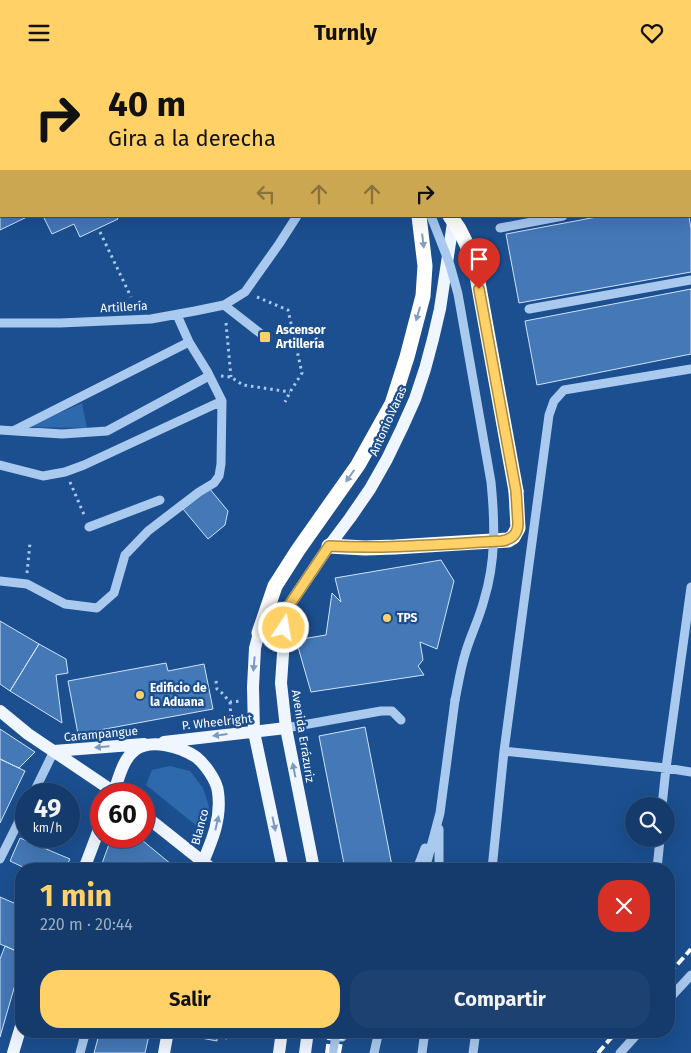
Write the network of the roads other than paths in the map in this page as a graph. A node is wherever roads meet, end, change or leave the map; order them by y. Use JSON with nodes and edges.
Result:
{"nodes":[{"id":1,"x":296,"y":217,"type":"edge"},
{"id":2,"x":419,"y":217,"type":"edge"},
{"id":3,"x":431,"y":217,"type":"edge"},
{"id":4,"x":451,"y":217,"type":"edge"},
{"id":5,"x":454,"y":217,"type":"edge"},
{"id":6,"x":558,"y":217,"type":"edge"},
{"id":7,"x":500,"y":228,"type":"dead end"},
{"id":8,"x":691,"y":280,"type":"edge"},
{"id":9,"x":224,"y":305,"type":"junction"},
{"id":10,"x":529,"y":309,"type":"dead end"},
{"id":11,"x":177,"y":315,"type":"junction"},
{"id":12,"x":0,"y":323,"type":"edge"},
{"id":13,"x":265,"y":337,"type":"dead end"},
{"id":14,"x":189,"y":342,"type":"junction"},
{"id":15,"x":691,"y":369,"type":"edge"},
{"id":16,"x":209,"y":376,"type":"junction"},
{"id":17,"x":222,"y":401,"type":"junction"},
{"id":18,"x":0,"y":430,"type":"edge"},
{"id":19,"x":12,"y":431,"type":"junction"},
{"id":20,"x":0,"y":465,"type":"edge"},
{"id":21,"x":160,"y":500,"type":"dead end"},
{"id":22,"x":89,"y":527,"type":"road end"},
{"id":23,"x":329,"y":546,"type":"junction"},
{"id":24,"x":0,"y":581,"type":"edge"},
{"id":25,"x":691,"y":587,"type":"edge"},
{"id":26,"x":286,"y":610,"type":"junction"},
{"id":27,"x":259,"y":633,"type":"junction"},
{"id":28,"x":0,"y":711,"type":"edge"},
{"id":29,"x":401,"y":720,"type":"dead end"},
{"id":30,"x":286,"y":728,"type":"junction"},
{"id":31,"x":254,"y":732,"type":"junction"},
{"id":32,"x":150,"y":743,"type":"junction"},
{"id":33,"x":54,"y":751,"type":"junction"},
{"id":34,"x":504,"y":751,"type":"junction"},
{"id":35,"x":666,"y":768,"type":"junction"},
{"id":36,"x":691,"y":772,"type":"edge"},
{"id":37,"x":38,"y":783,"type":"edge"},
{"id":38,"x":100,"y":783,"type":"edge"},
{"id":39,"x":118,"y":783,"type":"edge"},
{"id":40,"x":663,"y":797,"type":"edge"},
{"id":41,"x":440,"y":813,"type":"junction"},
{"id":42,"x":155,"y":824,"type":"edge"},
{"id":43,"x":15,"y":829,"type":"edge"},
{"id":44,"x":659,"y":847,"type":"edge"},
{"id":45,"x":92,"y":848,"type":"edge"},
{"id":46,"x":0,"y":859,"type":"edge"},
{"id":47,"x":86,"y":863,"type":"edge"},
{"id":48,"x":201,"y":863,"type":"edge"},
{"id":49,"x":206,"y":863,"type":"edge"},
{"id":50,"x":282,"y":863,"type":"edge"},
{"id":51,"x":313,"y":863,"type":"edge"},
{"id":52,"x":419,"y":863,"type":"edge"},
{"id":53,"x":427,"y":863,"type":"edge"},
{"id":54,"x":439,"y":863,"type":"edge"},
{"id":55,"x":493,"y":863,"type":"edge"},
{"id":56,"x":658,"y":863,"type":"edge"},
{"id":57,"x":691,"y":975,"type":"edge"},
{"id":58,"x":675,"y":992,"type":"edge"},
{"id":59,"x":17,"y":1038,"type":"edge"},
{"id":60,"x":84,"y":1038,"type":"edge"},
{"id":61,"x":167,"y":1038,"type":"edge"},
{"id":62,"x":281,"y":1038,"type":"edge"},
{"id":63,"x":307,"y":1038,"type":"edge"},
{"id":64,"x":336,"y":1038,"type":"edge"},
{"id":65,"x":377,"y":1038,"type":"edge"},
{"id":66,"x":424,"y":1038,"type":"edge"},
{"id":67,"x":475,"y":1038,"type":"edge"},
{"id":68,"x":634,"y":1038,"type":"edge"},
{"id":69,"x":12,"y":1053,"type":"edge"},
{"id":70,"x":80,"y":1053,"type":"edge"},
{"id":71,"x":164,"y":1053,"type":"edge"},
{"id":72,"x":279,"y":1053,"type":"edge"},
{"id":73,"x":305,"y":1053,"type":"edge"},
{"id":74,"x":333,"y":1053,"type":"edge"},
{"id":75,"x":374,"y":1053,"type":"edge"},
{"id":76,"x":422,"y":1053,"type":"edge"},
{"id":77,"x":473,"y":1053,"type":"edge"},
{"id":78,"x":620,"y":1053,"type":"edge"}],
"edges":[{"from":1,"to":9,"type":"street","name":"Artillería"},
{"from":2,"to":27,"type":"highway","one_way":true},
{"from":3,"to":41,"type":"street","bridge":true},
{"from":4,"to":23,"type":"highway","bridge":true},
{"from":5,"to":23,"type":"main road","name":"Antonio Varas"},
{"from":6,"to":7,"type":"street"},
{"from":8,"to":10,"type":"street"},
{"from":9,"to":11,"type":"street","name":"Artillería"},
{"from":9,"to":13,"type":"street"},
{"from":11,"to":12,"type":"street","name":"Artillería"},
{"from":11,"to":14,"type":"street"},
{"from":14,"to":16,"type":"street"},
{"from":14,"to":19,"type":"street"},
{"from":15,"to":34,"type":"street"},
{"from":16,"to":17,"type":"street"},
{"from":16,"to":19,"type":"street"},
{"from":17,"to":20,"type":"street"},
{"from":17,"to":24,"type":"street"},
{"from":18,"to":19,"type":"street"},
{"from":21,"to":22,"type":"street"},
{"from":23,"to":26,"type":"main road","name":"Antonio Varas"},
{"from":25,"to":35,"type":"street"},
{"from":26,"to":27,"type":"main road"},
{"from":26,"to":30,"type":"main road","name":"Avenida Errázuriz"},
{"from":27,"to":31,"type":"main road","one_way":true},
{"from":28,"to":33,"type":"main road","name":"Carampangue"},
{"from":29,"to":30,"type":"street"},
{"from":30,"to":31,"type":"main road","name":"P. Wheelright"},
{"from":51,"to":30,"type":"main road","name":"Avenida Errázuriz","one_way":true},
{"from":31,"to":32,"type":"main road","name":"P. Wheelright","one_way":true},
{"from":31,"to":50,"type":"main road","one_way":true},
{"from":32,"to":33,"type":"main road","name":"Carampangue","one_way":true},
{"from":32,"to":39,"type":"main road"},
{"from":49,"to":32,"type":"main road","name":"Blanco","one_way":true},
{"from":33,"to":37,"type":"street"},
{"from":33,"to":38,"type":"main road","name":"Carampangue"},
{"from":34,"to":35,"type":"street"},
{"from":34,"to":55,"type":"street"},
{"from":35,"to":36,"type":"street"},
{"from":35,"to":40,"type":"street"},
{"from":41,"to":52,"type":"street"},
{"from":41,"to":53,"type":"street"},
{"from":41,"to":54,"type":"street"},
{"from":42,"to":48,"type":"main road"},
{"from":43,"to":46,"type":"street"},
{"from":44,"to":56,"type":"street"},
{"from":45,"to":47,"type":"main road"},
{"from":57,"to":58,"type":"street"},
{"from":59,"to":69,"type":"main road"},
{"from":60,"to":70,"type":"street"},
{"from":61,"to":71,"type":"main road"},
{"from":62,"to":72,"type":"main road"},
{"from":63,"to":73,"type":"main road"},
{"from":64,"to":74,"type":"street"},
{"from":65,"to":75,"type":"street"},
{"from":66,"to":76,"type":"street"},
{"from":67,"to":77,"type":"street"},
{"from":68,"to":78,"type":"street"}]}
